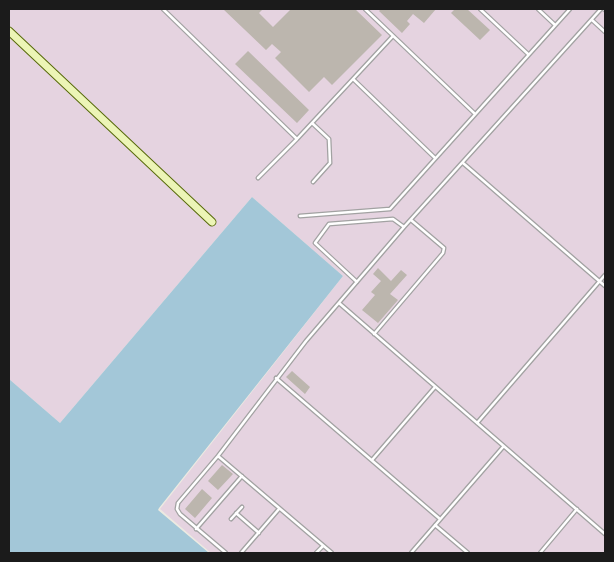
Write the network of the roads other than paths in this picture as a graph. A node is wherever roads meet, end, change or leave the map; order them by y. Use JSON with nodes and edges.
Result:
{"nodes":[{"id":1,"x":163,"y":9,"type":"edge"},
{"id":2,"x":366,"y":9,"type":"edge"},
{"id":3,"x":480,"y":9,"type":"edge"},
{"id":4,"x":538,"y":9,"type":"edge"},
{"id":5,"x":570,"y":9,"type":"edge"},
{"id":6,"x":603,"y":9,"type":"edge"},
{"id":7,"x":591,"y":19,"type":"junction"},
{"id":8,"x":555,"y":25,"type":"junction"},
{"id":9,"x":9,"y":31,"type":"edge"},
{"id":10,"x":605,"y":32,"type":"edge"},
{"id":11,"x":393,"y":36,"type":"junction"},
{"id":12,"x":528,"y":54,"type":"junction"},
{"id":13,"x":353,"y":79,"type":"junction"},
{"id":14,"x":475,"y":114,"type":"junction"},
{"id":15,"x":312,"y":123,"type":"junction"},
{"id":16,"x":297,"y":139,"type":"junction"},
{"id":17,"x":435,"y":158,"type":"junction"},
{"id":18,"x":462,"y":162,"type":"junction"},
{"id":19,"x":258,"y":178,"type":"dead end"},
{"id":20,"x":313,"y":182,"type":"dead end"},
{"id":21,"x":300,"y":216,"type":"dead end"},
{"id":22,"x":411,"y":220,"type":"junction"},
{"id":23,"x":212,"y":222,"type":"dead end"},
{"id":24,"x":404,"y":227,"type":"junction"},
{"id":25,"x":605,"y":275,"type":"edge"},
{"id":26,"x":600,"y":281,"type":"junction"},
{"id":27,"x":357,"y":282,"type":"junction"},
{"id":28,"x":605,"y":286,"type":"edge"},
{"id":29,"x":339,"y":303,"type":"junction"},
{"id":30,"x":374,"y":334,"type":"junction"},
{"id":31,"x":276,"y":378,"type":"junction"},
{"id":32,"x":435,"y":387,"type":"junction"},
{"id":33,"x":477,"y":423,"type":"junction"},
{"id":34,"x":504,"y":447,"type":"junction"},
{"id":35,"x":218,"y":456,"type":"junction"},
{"id":36,"x":372,"y":460,"type":"junction"},
{"id":37,"x":242,"y":476,"type":"junction"},
{"id":38,"x":242,"y":507,"type":"dead end"},
{"id":39,"x":280,"y":509,"type":"junction"},
{"id":40,"x":576,"y":509,"type":"junction"},
{"id":41,"x":236,"y":513,"type":"junction"},
{"id":42,"x":231,"y":519,"type":"dead end"},
{"id":43,"x":440,"y":519,"type":"junction"},
{"id":44,"x":435,"y":525,"type":"junction"},
{"id":45,"x":196,"y":529,"type":"junction"},
{"id":46,"x":259,"y":533,"type":"junction"},
{"id":47,"x":605,"y":534,"type":"edge"},
{"id":48,"x":323,"y":546,"type":"junction"},
{"id":49,"x":226,"y":553,"type":"edge"},
{"id":50,"x":241,"y":553,"type":"edge"},
{"id":51,"x":316,"y":553,"type":"edge"},
{"id":52,"x":332,"y":553,"type":"edge"},
{"id":53,"x":411,"y":553,"type":"edge"},
{"id":54,"x":467,"y":553,"type":"edge"},
{"id":55,"x":540,"y":553,"type":"edge"}],
"edges":[{"from":1,"to":16,"type":"lane"},
{"from":2,"to":11,"type":"lane"},
{"from":3,"to":12,"type":"lane"},
{"from":4,"to":8,"type":"lane"},
{"from":5,"to":8,"type":"lane"},
{"from":6,"to":7,"type":"lane"},
{"from":7,"to":10,"type":"lane"},
{"from":7,"to":18,"type":"lane"},
{"from":8,"to":12,"type":"lane"},
{"from":9,"to":23,"type":"street"},
{"from":11,"to":13,"type":"lane"},
{"from":11,"to":14,"type":"lane"},
{"from":12,"to":14,"type":"lane"},
{"from":13,"to":15,"type":"lane"},
{"from":13,"to":17,"type":"lane"},
{"from":14,"to":17,"type":"lane"},
{"from":15,"to":16,"type":"lane"},
{"from":15,"to":20,"type":"lane"},
{"from":16,"to":19,"type":"lane"},
{"from":17,"to":21,"type":"lane"},
{"from":18,"to":22,"type":"lane"},
{"from":18,"to":26,"type":"lane"},
{"from":22,"to":24,"type":"lane"},
{"from":22,"to":30,"type":"lane"},
{"from":24,"to":27,"type":"lane"},
{"from":24,"to":27,"type":"lane"},
{"from":25,"to":26,"type":"lane"},
{"from":26,"to":28,"type":"lane"},
{"from":26,"to":33,"type":"lane"},
{"from":27,"to":29,"type":"lane"},
{"from":29,"to":30,"type":"lane"},
{"from":29,"to":31,"type":"lane"},
{"from":30,"to":32,"type":"lane"},
{"from":31,"to":35,"type":"lane"},
{"from":31,"to":36,"type":"lane"},
{"from":32,"to":33,"type":"lane"},
{"from":32,"to":36,"type":"lane"},
{"from":33,"to":34,"type":"lane"},
{"from":34,"to":40,"type":"lane"},
{"from":34,"to":43,"type":"lane"},
{"from":35,"to":37,"type":"lane"},
{"from":35,"to":45,"type":"lane"},
{"from":36,"to":43,"type":"lane"},
{"from":37,"to":39,"type":"lane"},
{"from":37,"to":45,"type":"lane"},
{"from":38,"to":41,"type":"lane"},
{"from":39,"to":46,"type":"lane"},
{"from":39,"to":48,"type":"lane"},
{"from":40,"to":47,"type":"lane"},
{"from":40,"to":55,"type":"lane"},
{"from":41,"to":42,"type":"lane"},
{"from":41,"to":46,"type":"lane"},
{"from":43,"to":44,"type":"lane"},
{"from":44,"to":53,"type":"lane"},
{"from":44,"to":54,"type":"lane"},
{"from":45,"to":49,"type":"lane"},
{"from":46,"to":50,"type":"lane"},
{"from":48,"to":51,"type":"lane"},
{"from":48,"to":52,"type":"lane"}]}
